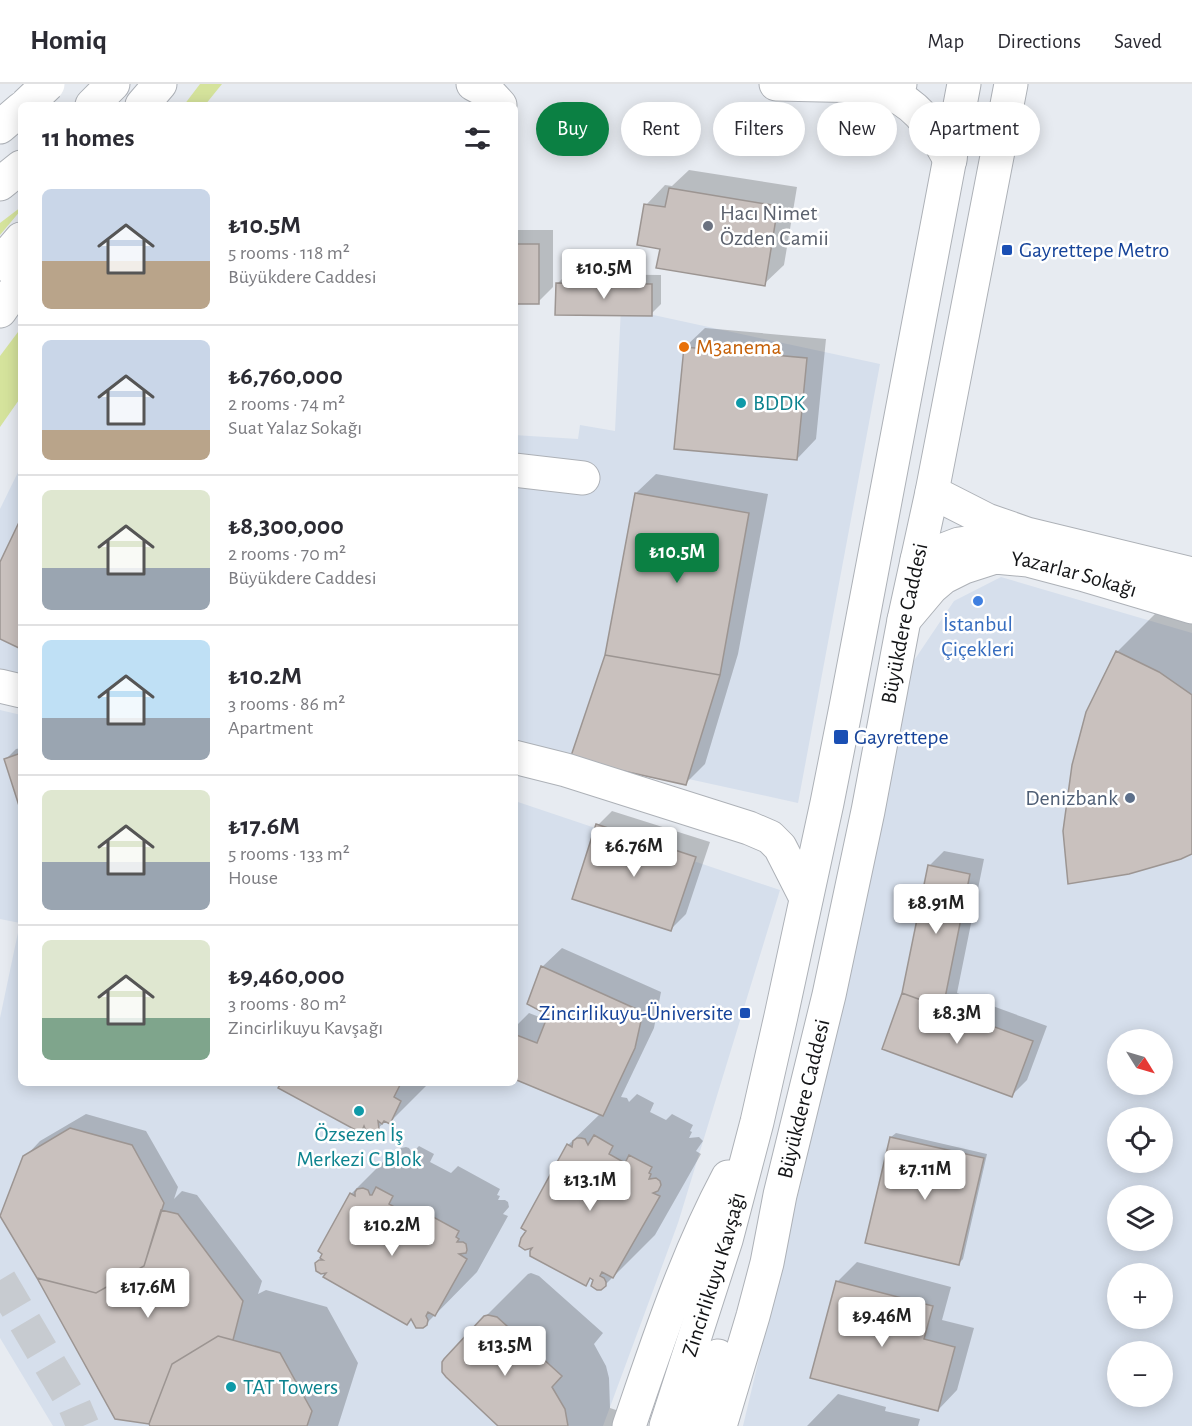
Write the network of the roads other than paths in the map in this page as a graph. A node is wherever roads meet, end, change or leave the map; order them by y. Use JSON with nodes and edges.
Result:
{"nodes":[{"id":1,"x":48,"y":84,"type":"edge"},
{"id":2,"x":113,"y":84,"type":"edge"},
{"id":3,"x":160,"y":84,"type":"edge"},
{"id":4,"x":473,"y":84,"type":"edge"},
{"id":5,"x":776,"y":84,"type":"edge"},
{"id":6,"x":964,"y":84,"type":"edge"},
{"id":7,"x":1011,"y":84,"type":"edge"},
{"id":8,"x":884,"y":85,"type":"edge"},
{"id":9,"x":29,"y":102,"type":"edge"},
{"id":10,"x":95,"y":102,"type":"edge"},
{"id":11,"x":145,"y":102,"type":"edge"},
{"id":12,"x":497,"y":102,"type":"edge"},
{"id":13,"x":18,"y":112,"type":"edge"},
{"id":14,"x":0,"y":127,"type":"edge"},
{"id":15,"x":950,"y":160,"type":"junction"},
{"id":16,"x":18,"y":169,"type":"edge"},
{"id":17,"x":0,"y":184,"type":"edge"},
{"id":18,"x":18,"y":243,"type":"edge"},
{"id":19,"x":0,"y":264,"type":"edge"},
{"id":20,"x":18,"y":285,"type":"edge"},
{"id":21,"x":0,"y":311,"type":"edge"},
{"id":22,"x":518,"y":470,"type":"edge"},
{"id":23,"x":584,"y":478,"type":"dead end"},
{"id":24,"x":932,"y":492,"type":"junction"},
{"id":25,"x":1027,"y":534,"type":"junction"},
{"id":26,"x":917,"y":560,"type":"junction"},
{"id":27,"x":1192,"y":574,"type":"edge"},
{"id":28,"x":1138,"y":575,"type":"junction"},
{"id":29,"x":870,"y":581,"type":"junction"},
{"id":30,"x":1192,"y":607,"type":"edge"},
{"id":31,"x":904,"y":620,"type":"junction"},
{"id":32,"x":0,"y":686,"type":"edge"},
{"id":33,"x":18,"y":691,"type":"edge"},
{"id":34,"x":518,"y":758,"type":"edge"},
{"id":35,"x":806,"y":898,"type":"junction"},
{"id":36,"x":757,"y":1122,"type":"junction"},
{"id":37,"x":780,"y":1195,"type":"junction"},
{"id":38,"x":629,"y":1426,"type":"edge"},
{"id":39,"x":666,"y":1426,"type":"edge"},
{"id":40,"x":696,"y":1426,"type":"edge"},
{"id":41,"x":720,"y":1426,"type":"edge"}],
"edges":[{"from":1,"to":9,"type":"main road","bridge":true},
{"from":2,"to":10,"type":"main road"},
{"from":3,"to":11,"type":"main road"},
{"from":4,"to":12,"type":"main road"},
{"from":5,"to":8,"type":"main road"},
{"from":6,"to":15,"type":"main road","name":"Büyükdere Caddesi"},
{"from":7,"to":24,"type":"main road","name":"Büyükdere Caddesi"},
{"from":8,"to":15,"type":"main road"},
{"from":13,"to":14,"type":"main road"},
{"from":15,"to":29,"type":"main road","name":"Büyükdere Caddesi"},
{"from":16,"to":17,"type":"main road"},
{"from":18,"to":19,"type":"main road"},
{"from":20,"to":21,"type":"main road"},
{"from":22,"to":23,"type":"main road"},
{"from":24,"to":25,"type":"main road"},
{"from":24,"to":26,"type":"main road","name":"Büyükdere Caddesi"},
{"from":25,"to":26,"type":"main road"},
{"from":25,"to":28,"type":"main road","name":"Yazarlar Sokağı"},
{"from":26,"to":29,"type":"main road"},
{"from":26,"to":31,"type":"main road","name":"Büyükdere Caddesi"},
{"from":27,"to":28,"type":"main road","name":"Yazarlar Sokağı"},
{"from":28,"to":30,"type":"main road","name":"Yazarlar Sokağı"},
{"from":28,"to":31,"type":"main road","name":"Yazarlar Sokağı"},
{"from":29,"to":35,"type":"main road","name":"Büyükdere Caddesi"},
{"from":31,"to":37,"type":"main road","name":"Büyükdere Caddesi"},
{"from":32,"to":33,"type":"main road"},
{"from":34,"to":35,"type":"main road"},
{"from":35,"to":36,"type":"main road","name":"Büyükdere Caddesi"},
{"from":36,"to":38,"type":"main road"},
{"from":36,"to":39,"type":"main road","name":"Zincirlikuyu Kavşağı"},
{"from":37,"to":40,"type":"main road"},
{"from":37,"to":41,"type":"main road","name":"Zincirlikuyu Kavşağı"}]}
